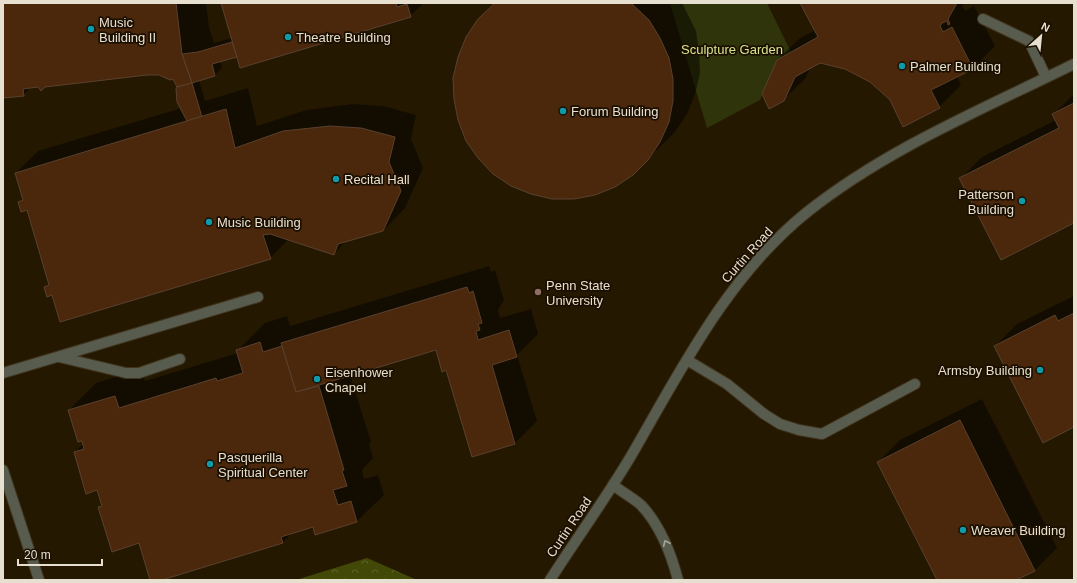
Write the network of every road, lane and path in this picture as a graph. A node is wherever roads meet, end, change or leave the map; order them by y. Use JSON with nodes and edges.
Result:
{"nodes":[{"id":1,"x":983,"y":19,"type":"dead end"},
{"id":2,"x":1074,"y":64,"type":"edge"},
{"id":3,"x":1046,"y":77,"type":"junction"},
{"id":4,"x":258,"y":297,"type":"dead end"},
{"id":5,"x":59,"y":357,"type":"junction"},
{"id":6,"x":180,"y":359,"type":"dead end"},
{"id":7,"x":687,"y":360,"type":"junction"},
{"id":8,"x":3,"y":373,"type":"edge"},
{"id":9,"x":915,"y":384,"type":"dead end"},
{"id":10,"x":3,"y":470,"type":"edge"},
{"id":11,"x":613,"y":485,"type":"junction"},
{"id":12,"x":38,"y":580,"type":"edge"},
{"id":13,"x":550,"y":580,"type":"edge"},
{"id":14,"x":678,"y":580,"type":"edge"}],
"edges":[{"from":1,"to":3,"type":"street"},
{"from":2,"to":3,"type":"street","name":"Curtin Road"},
{"from":3,"to":7,"type":"street","name":"Curtin Road"},
{"from":4,"to":5,"type":"street"},
{"from":5,"to":6,"type":"street"},
{"from":5,"to":8,"type":"street"},
{"from":7,"to":9,"type":"street"},
{"from":7,"to":11,"type":"street","name":"Curtin Road"},
{"from":10,"to":12,"type":"street"},
{"from":11,"to":13,"type":"street","name":"Curtin Road"},
{"from":14,"to":11,"type":"street","one_way":true}]}
